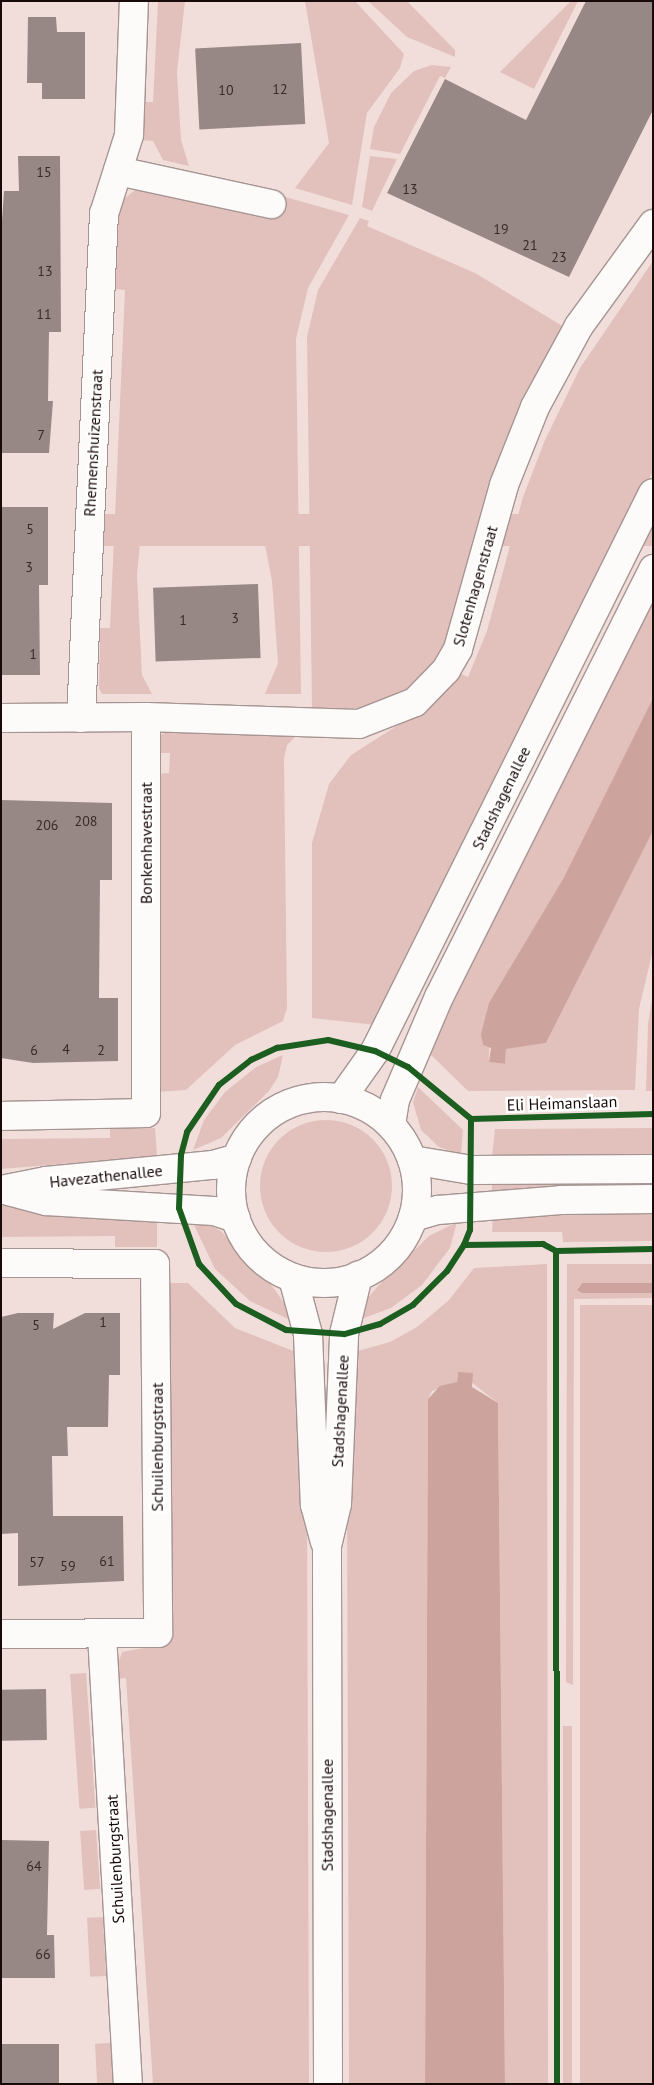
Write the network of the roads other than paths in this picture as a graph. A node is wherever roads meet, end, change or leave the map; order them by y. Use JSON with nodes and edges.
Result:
{"nodes":[{"id":1,"x":134,"y":1,"type":"edge"},
{"id":2,"x":118,"y":171,"type":"junction"},
{"id":3,"x":271,"y":204,"type":"dead end"},
{"id":4,"x":653,"y":224,"type":"edge"},
{"id":5,"x":653,"y":493,"type":"edge"},
{"id":6,"x":653,"y":569,"type":"edge"},
{"id":7,"x":146,"y":717,"type":"junction"},
{"id":8,"x":1,"y":718,"type":"edge"},
{"id":9,"x":81,"y":718,"type":"junction"},
{"id":10,"x":341,"y":1099,"type":"junction"},
{"id":11,"x":1,"y":1116,"type":"edge"},
{"id":12,"x":391,"y":1125,"type":"junction"},
{"id":13,"x":237,"y":1158,"type":"junction"},
{"id":14,"x":412,"y":1160,"type":"junction"},
{"id":15,"x":653,"y":1169,"type":"edge"},
{"id":16,"x":3,"y":1190,"type":"edge"},
{"id":17,"x":653,"y":1199,"type":"edge"},
{"id":18,"x":236,"y":1218,"type":"junction"},
{"id":19,"x":413,"y":1218,"type":"junction"},
{"id":20,"x":1,"y":1264,"type":"edge"},
{"id":21,"x":358,"y":1276,"type":"junction"},
{"id":22,"x":293,"y":1278,"type":"junction"},
{"id":23,"x":326,"y":1546,"type":"junction"},
{"id":24,"x":1,"y":1634,"type":"edge"},
{"id":25,"x":102,"y":1635,"type":"junction"},
{"id":26,"x":128,"y":2084,"type":"edge"},
{"id":27,"x":328,"y":2084,"type":"edge"}],
"edges":[{"from":1,"to":2,"type":"street","name":"Rhemenshuizenstraat"},
{"from":2,"to":3,"type":"street"},
{"from":2,"to":9,"type":"street","name":"Rhemenshuizenstraat"},
{"from":4,"to":7,"type":"street","name":"Slotenhagenstraat"},
{"from":5,"to":10,"type":"street","name":"Stadshagenallee"},
{"from":6,"to":12,"type":"street","name":"Stadshagenallee"},
{"from":7,"to":9,"type":"street"},
{"from":7,"to":11,"type":"street","name":"Bonkenhavestraat"},
{"from":8,"to":9,"type":"street"},
{"from":10,"to":12,"type":"street"},
{"from":10,"to":13,"type":"street"},
{"from":12,"to":14,"type":"street"},
{"from":13,"to":16,"type":"street","name":"Havezathenallee"},
{"from":13,"to":18,"type":"street"},
{"from":14,"to":15,"type":"street"},
{"from":14,"to":19,"type":"street"},
{"from":16,"to":18,"type":"street","name":"Havezathenallee"},
{"from":17,"to":19,"type":"street"},
{"from":18,"to":22,"type":"street"},
{"from":19,"to":21,"type":"street"},
{"from":20,"to":25,"type":"street","name":"Schuilenburgstraat"},
{"from":21,"to":22,"type":"street"},
{"from":21,"to":23,"type":"street","name":"Stadshagenallee"},
{"from":22,"to":23,"type":"street","name":"Stadshagenallee"},
{"from":23,"to":27,"type":"street","name":"Stadshagenallee"},
{"from":24,"to":25,"type":"street","name":"Schuilenburgstraat"},
{"from":25,"to":26,"type":"street","name":"Schuilenburgstraat"}]}
